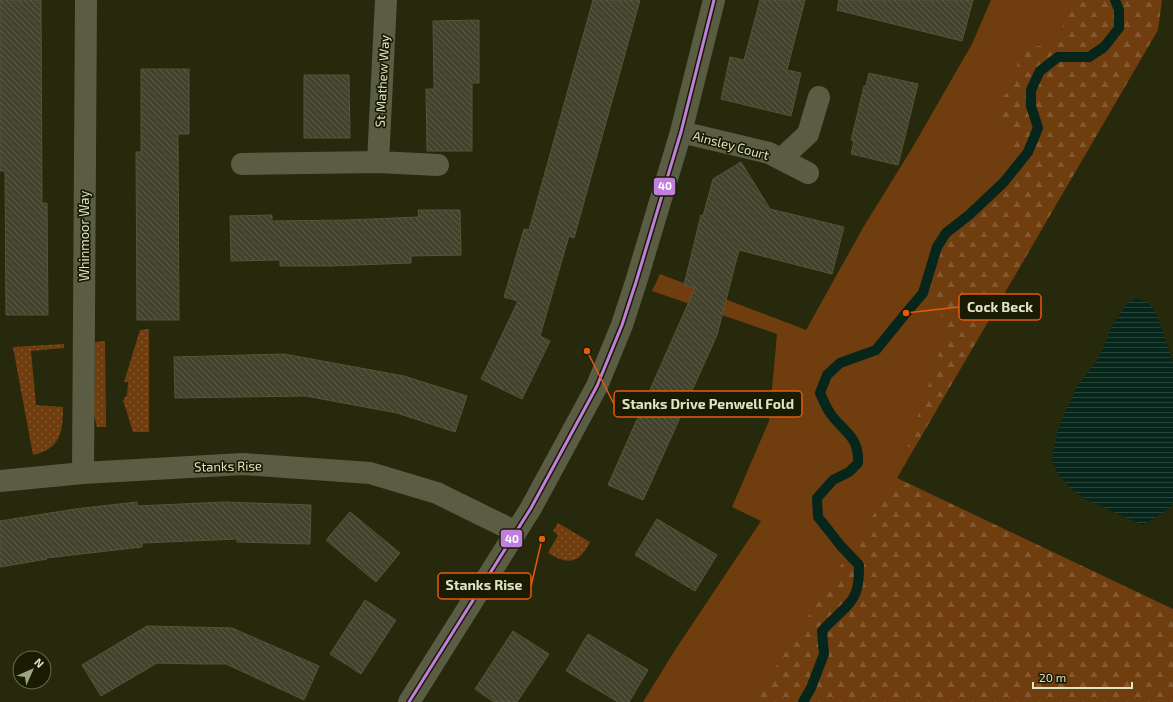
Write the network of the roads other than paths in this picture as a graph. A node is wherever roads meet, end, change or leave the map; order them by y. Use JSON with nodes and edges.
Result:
{"nodes":[{"id":1,"x":86,"y":0,"type":"edge"},
{"id":2,"x":386,"y":0,"type":"edge"},
{"id":3,"x":714,"y":0,"type":"edge"},
{"id":4,"x":819,"y":97,"type":"dead end"},
{"id":5,"x":681,"y":132,"type":"junction"},
{"id":6,"x":781,"y":159,"type":"junction"},
{"id":7,"x":378,"y":162,"type":"junction"},
{"id":8,"x":242,"y":164,"type":"dead end"},
{"id":9,"x":438,"y":165,"type":"dead end"},
{"id":10,"x":808,"y":173,"type":"dead end"},
{"id":11,"x":83,"y":473,"type":"junction"},
{"id":12,"x":0,"y":481,"type":"edge"},
{"id":13,"x":516,"y":532,"type":"junction"},
{"id":14,"x":409,"y":702,"type":"edge"}],
"edges":[{"from":1,"to":11,"type":"street","name":"Whinmoor Way"},
{"from":2,"to":7,"type":"street","name":"St Mathew Way"},
{"from":3,"to":5,"type":"street"},
{"from":4,"to":6,"type":"street","name":"Ainsley Court"},
{"from":5,"to":6,"type":"street","name":"Ainsley Court"},
{"from":5,"to":13,"type":"street"},
{"from":6,"to":10,"type":"street","name":"Ainsley Court"},
{"from":7,"to":8,"type":"street"},
{"from":7,"to":9,"type":"street"},
{"from":11,"to":12,"type":"street","name":"Stanks Rise"},
{"from":11,"to":13,"type":"street","name":"Stanks Rise"},
{"from":13,"to":14,"type":"street"}]}
